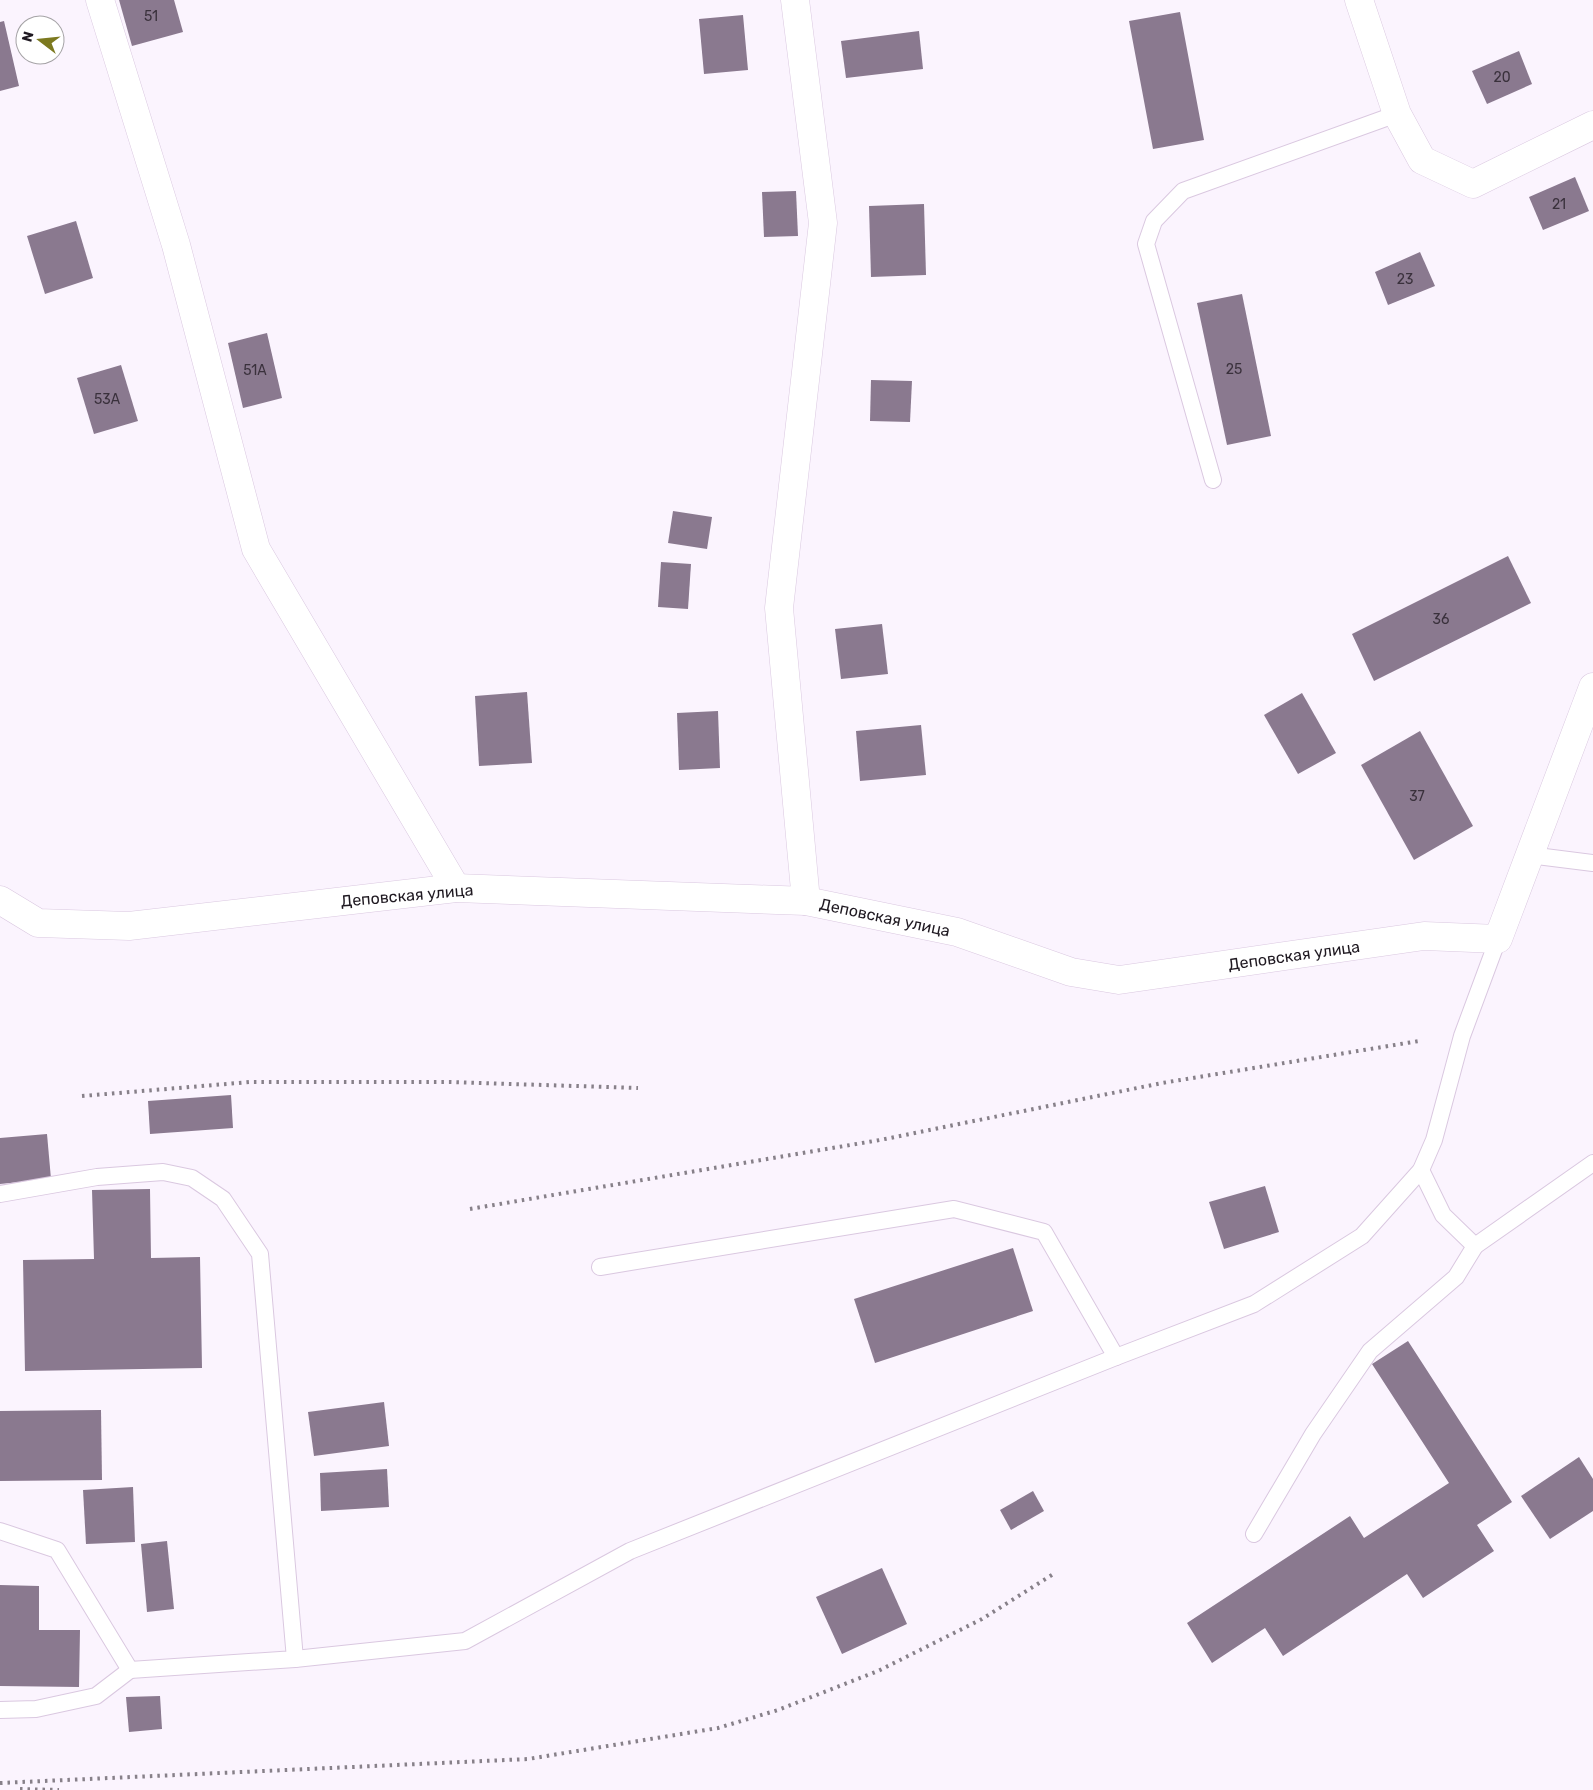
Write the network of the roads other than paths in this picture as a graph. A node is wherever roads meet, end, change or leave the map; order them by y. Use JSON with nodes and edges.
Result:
{"nodes":[{"id":1,"x":100,"y":0,"type":"edge"},
{"id":2,"x":795,"y":0,"type":"edge"},
{"id":3,"x":1359,"y":0,"type":"edge"},
{"id":4,"x":1397,"y":114,"type":"junction"},
{"id":5,"x":1593,"y":125,"type":"edge"},
{"id":6,"x":1213,"y":480,"type":"dead end"},
{"id":7,"x":1593,"y":687,"type":"edge"},
{"id":8,"x":1529,"y":855,"type":"junction"},
{"id":9,"x":1593,"y":863,"type":"edge"},
{"id":10,"x":456,"y":888,"type":"junction"},
{"id":11,"x":0,"y":900,"type":"edge"},
{"id":12,"x":806,"y":901,"type":"junction"},
{"id":13,"x":1498,"y":939,"type":"junction"},
{"id":14,"x":1593,"y":1163,"type":"edge"},
{"id":15,"x":1422,"y":1170,"type":"junction"},
{"id":16,"x":0,"y":1194,"type":"edge"},
{"id":17,"x":1475,"y":1246,"type":"junction"},
{"id":18,"x":600,"y":1267,"type":"dead end"},
{"id":19,"x":1116,"y":1357,"type":"junction"},
{"id":20,"x":0,"y":1531,"type":"edge"},
{"id":21,"x":1254,"y":1534,"type":"dead end"},
{"id":22,"x":294,"y":1659,"type":"junction"},
{"id":23,"x":130,"y":1670,"type":"junction"},
{"id":24,"x":0,"y":1710,"type":"edge"}],
"edges":[{"from":1,"to":10,"type":"street"},
{"from":2,"to":12,"type":"street"},
{"from":3,"to":4,"type":"street"},
{"from":4,"to":5,"type":"street"},
{"from":4,"to":6,"type":"lane"},
{"from":7,"to":8,"type":"street"},
{"from":8,"to":9,"type":"lane"},
{"from":8,"to":13,"type":"street"},
{"from":10,"to":11,"type":"street","name":"Деповская улица"},
{"from":10,"to":12,"type":"street","name":"Деповская улица"},
{"from":12,"to":13,"type":"street","name":"Деповская улица"},
{"from":13,"to":15,"type":"lane"},
{"from":14,"to":17,"type":"lane"},
{"from":15,"to":17,"type":"lane"},
{"from":15,"to":19,"type":"lane"},
{"from":16,"to":22,"type":"lane"},
{"from":17,"to":21,"type":"lane"},
{"from":18,"to":19,"type":"lane"},
{"from":19,"to":22,"type":"lane"},
{"from":20,"to":23,"type":"lane"},
{"from":22,"to":23,"type":"lane"},
{"from":23,"to":24,"type":"lane"}]}
